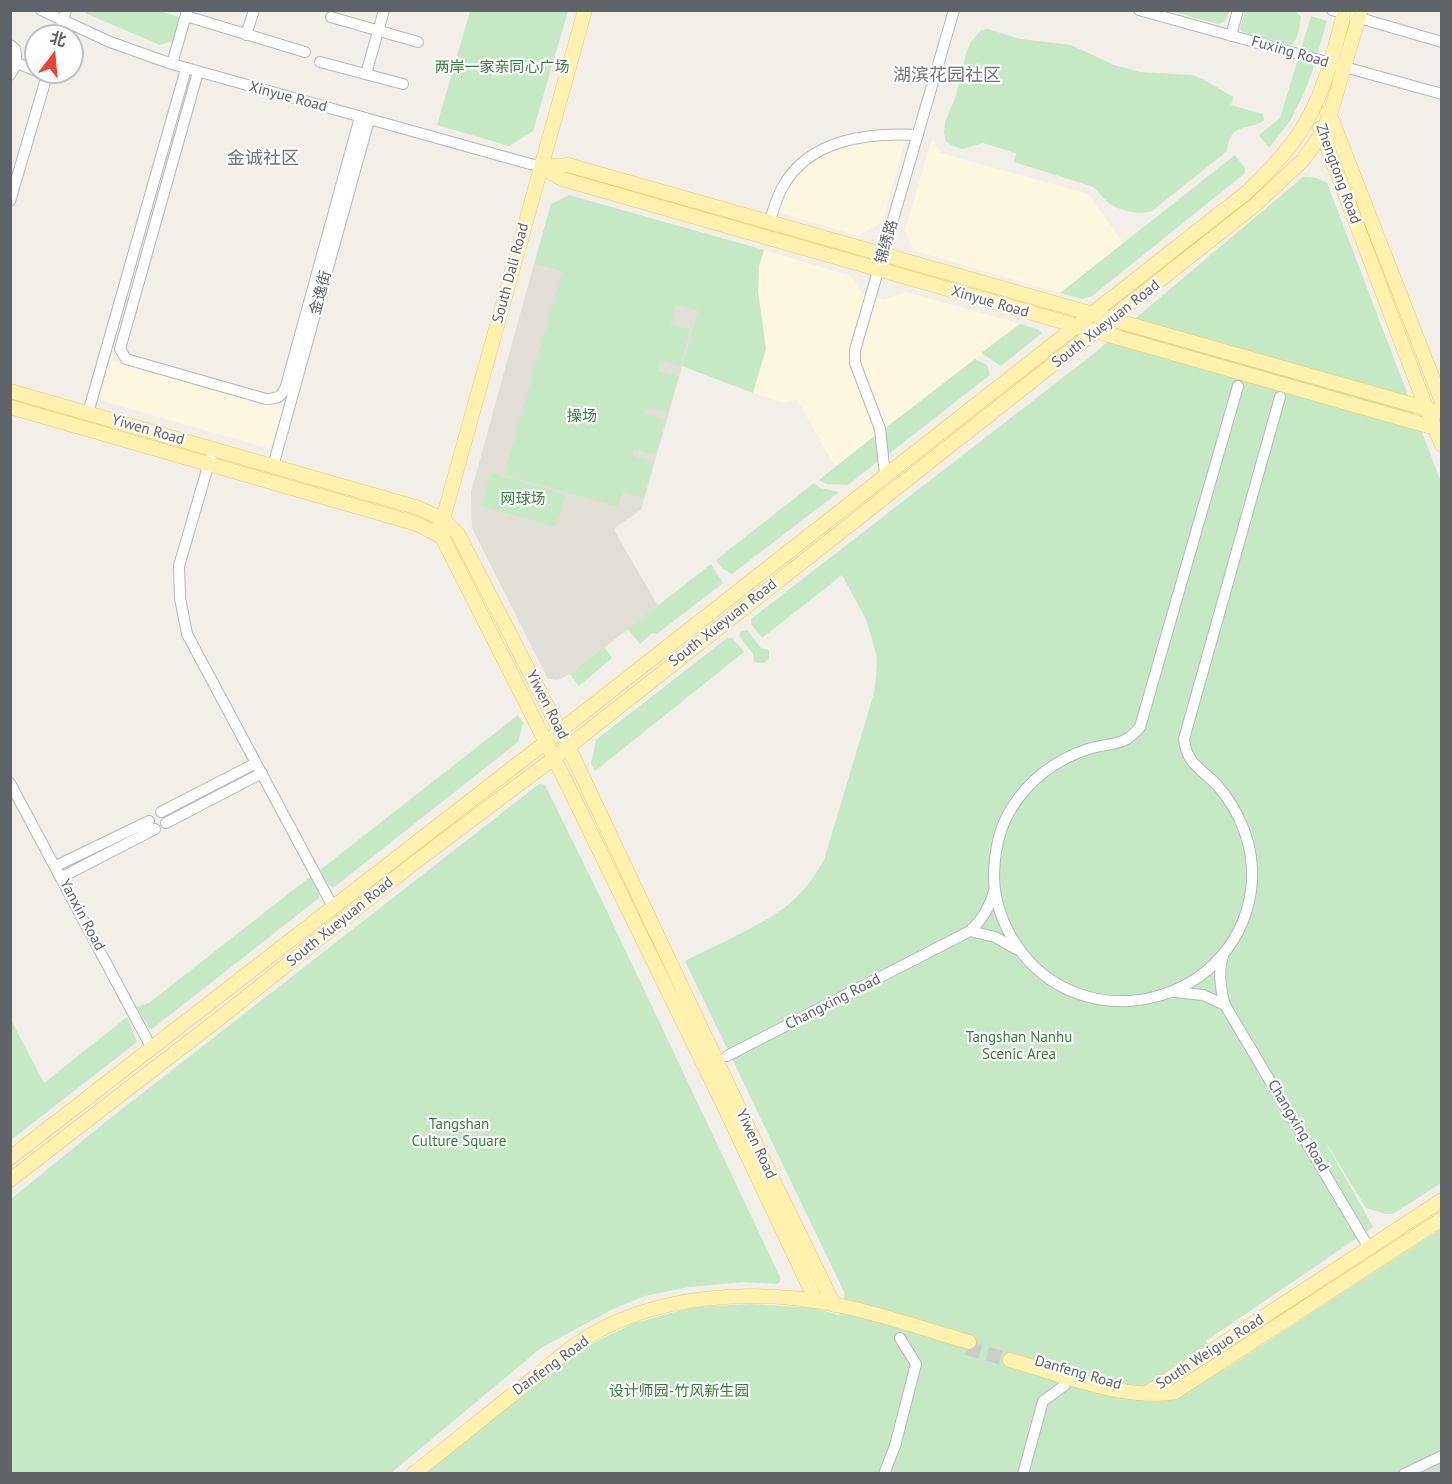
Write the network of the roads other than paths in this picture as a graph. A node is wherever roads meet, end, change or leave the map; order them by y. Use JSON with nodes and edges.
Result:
{"nodes":[{"id":1,"x":41,"y":10,"type":"edge"},
{"id":2,"x":254,"y":10,"type":"edge"},
{"id":3,"x":384,"y":10,"type":"edge"},
{"id":4,"x":585,"y":10,"type":"edge"},
{"id":5,"x":954,"y":10,"type":"edge"},
{"id":6,"x":1139,"y":10,"type":"edge"},
{"id":7,"x":1238,"y":10,"type":"edge"},
{"id":8,"x":1341,"y":12,"type":"edge"},
{"id":9,"x":187,"y":13,"type":"edge"},
{"id":10,"x":1360,"y":14,"type":"edge"},
{"id":11,"x":64,"y":16,"type":"edge"},
{"id":12,"x":331,"y":17,"type":"dead end"},
{"id":13,"x":378,"y":30,"type":"junction"},
{"id":14,"x":246,"y":35,"type":"junction"},
{"id":15,"x":1231,"y":36,"type":"junction"},
{"id":16,"x":418,"y":42,"type":"dead end"},
{"id":17,"x":1442,"y":42,"type":"edge"},
{"id":18,"x":10,"y":45,"type":"edge"},
{"id":19,"x":305,"y":52,"type":"dead end"},
{"id":20,"x":320,"y":62,"type":"dead end"},
{"id":21,"x":17,"y":63,"type":"junction"},
{"id":22,"x":1330,"y":63,"type":"junction"},
{"id":23,"x":172,"y":64,"type":"junction"},
{"id":24,"x":24,"y":65,"type":"edge"},
{"id":25,"x":1345,"y":68,"type":"junction"},
{"id":26,"x":186,"y":69,"type":"junction"},
{"id":27,"x":198,"y":72,"type":"junction"},
{"id":28,"x":366,"y":74,"type":"junction"},
{"id":29,"x":10,"y":75,"type":"edge"},
{"id":30,"x":40,"y":84,"type":"edge"},
{"id":31,"x":403,"y":84,"type":"dead end"},
{"id":32,"x":1442,"y":94,"type":"edge"},
{"id":33,"x":1315,"y":106,"type":"junction"},
{"id":34,"x":1330,"y":115,"type":"junction"},
{"id":35,"x":364,"y":118,"type":"junction"},
{"id":36,"x":1322,"y":134,"type":"junction"},
{"id":37,"x":918,"y":135,"type":"junction"},
{"id":38,"x":541,"y":167,"type":"junction"},
{"id":39,"x":10,"y":201,"type":"edge"},
{"id":40,"x":769,"y":224,"type":"junction"},
{"id":41,"x":883,"y":255,"type":"junction"},
{"id":42,"x":879,"y":270,"type":"junction"},
{"id":43,"x":1090,"y":314,"type":"junction"},
{"id":44,"x":1111,"y":320,"type":"junction"},
{"id":45,"x":1076,"y":326,"type":"junction"},
{"id":46,"x":1095,"y":332,"type":"junction"},
{"id":47,"x":1238,"y":386,"type":"dead end"},
{"id":48,"x":10,"y":391,"type":"edge"},
{"id":49,"x":1280,"y":397,"type":"dead end"},
{"id":50,"x":1442,"y":402,"type":"edge"},
{"id":51,"x":10,"y":407,"type":"edge"},
{"id":52,"x":1426,"y":407,"type":"junction"},
{"id":53,"x":88,"y":413,"type":"junction"},
{"id":54,"x":1442,"y":413,"type":"edge"},
{"id":55,"x":1438,"y":428,"type":"edge"},
{"id":56,"x":1442,"y":445,"type":"edge"},
{"id":57,"x":213,"y":449,"type":"junction"},
{"id":58,"x":207,"y":465,"type":"junction"},
{"id":59,"x":273,"y":466,"type":"junction"},
{"id":60,"x":885,"y":475,"type":"junction"},
{"id":61,"x":443,"y":519,"type":"junction"},
{"id":62,"x":434,"y":532,"type":"junction"},
{"id":63,"x":560,"y":730,"type":"junction"},
{"id":64,"x":546,"y":742,"type":"junction"},
{"id":65,"x":568,"y":746,"type":"junction"},
{"id":66,"x":554,"y":758,"type":"junction"},
{"id":67,"x":259,"y":768,"type":"junction"},
{"id":68,"x":10,"y":783,"type":"edge"},
{"id":69,"x":161,"y":812,"type":"junction"},
{"id":70,"x":166,"y":823,"type":"junction"},
{"id":71,"x":152,"y":824,"type":"junction"},
{"id":72,"x":56,"y":866,"type":"junction"},
{"id":73,"x":62,"y":877,"type":"junction"},
{"id":74,"x":994,"y":889,"type":"junction"},
{"id":75,"x":333,"y":907,"type":"junction"},
{"id":76,"x":970,"y":931,"type":"junction"},
{"id":77,"x":1021,"y":953,"type":"junction"},
{"id":78,"x":1224,"y":954,"type":"junction"},
{"id":79,"x":1172,"y":992,"type":"junction"},
{"id":80,"x":1225,"y":1005,"type":"junction"},
{"id":81,"x":151,"y":1047,"type":"junction"},
{"id":82,"x":718,"y":1064,"type":"junction"},
{"id":83,"x":10,"y":1158,"type":"edge"},
{"id":84,"x":10,"y":1180,"type":"edge"},
{"id":85,"x":1442,"y":1200,"type":"edge"},
{"id":86,"x":1442,"y":1219,"type":"edge"},
{"id":87,"x":1369,"y":1248,"type":"junction"},
{"id":88,"x":1376,"y":1261,"type":"junction"},
{"id":89,"x":816,"y":1301,"type":"junction"},
{"id":90,"x":834,"y":1305,"type":"junction"},
{"id":91,"x":900,"y":1338,"type":"dead end"},
{"id":92,"x":1010,"y":1357,"type":"tunnel mouth"},
{"id":93,"x":1065,"y":1385,"type":"dead end"},
{"id":94,"x":1147,"y":1393,"type":"junction"},
{"id":95,"x":1442,"y":1456,"type":"edge"},
{"id":96,"x":413,"y":1473,"type":"edge"},
{"id":97,"x":884,"y":1473,"type":"edge"},
{"id":98,"x":1023,"y":1473,"type":"edge"},
{"id":99,"x":1404,"y":1473,"type":"edge"}],
"edges":[{"from":1,"to":11,"type":"street","name":"Xinyue Road"},
{"from":2,"to":14,"type":"street"},
{"from":3,"to":13,"type":"street"},
{"from":4,"to":38,"type":"main road","name":"South Dali Road"},
{"from":5,"to":37,"type":"street","name":"锦绣路"},
{"from":6,"to":15,"type":"street","name":"Fuxing Road"},
{"from":7,"to":15,"type":"street"},
{"from":8,"to":10,"type":"street"},
{"from":8,"to":22,"type":"main road","name":"South Xueyuan Road"},
{"from":9,"to":14,"type":"street"},
{"from":9,"to":23,"type":"street"},
{"from":10,"to":17,"type":"street"},
{"from":10,"to":25,"type":"main road","name":"South Xueyuan Road"},
{"from":11,"to":23,"type":"street","name":"Xinyue Road"},
{"from":12,"to":13,"type":"street"},
{"from":13,"to":16,"type":"street"},
{"from":13,"to":28,"type":"street"},
{"from":14,"to":19,"type":"street"},
{"from":15,"to":22,"type":"street","name":"Fuxing Road"},
{"from":18,"to":21,"type":"street"},
{"from":20,"to":28,"type":"street"},
{"from":21,"to":24,"type":"street"},
{"from":21,"to":29,"type":"street"},
{"from":22,"to":25,"type":"street","name":"Fuxing Road"},
{"from":22,"to":33,"type":"main road","name":"South Xueyuan Road"},
{"from":23,"to":26,"type":"street","name":"Xinyue Road"},
{"from":25,"to":32,"type":"street","name":"Fuxing Road"},
{"from":25,"to":34,"type":"main road","name":"South Xueyuan Road"},
{"from":26,"to":27,"type":"street","name":"Xinyue Road"},
{"from":26,"to":53,"type":"street"},
{"from":27,"to":35,"type":"street","name":"Xinyue Road"},
{"from":27,"to":35,"type":"street"},
{"from":28,"to":31,"type":"street"},
{"from":30,"to":39,"type":"street"},
{"from":33,"to":34,"type":"main road","name":"Zhengtong Road"},
{"from":33,"to":36,"type":"main road","name":"Zhengtong Road"},
{"from":33,"to":43,"type":"main road","name":"South Xueyuan Road"},
{"from":34,"to":36,"type":"main road","name":"South Xueyuan Road"},
{"from":34,"to":50,"type":"main road","name":"Zhengtong Road"},
{"from":35,"to":38,"type":"street","name":"Xinyue Road"},
{"from":35,"to":59,"type":"street","name":"金逸街"},
{"from":36,"to":44,"type":"main road","name":"South Xueyuan Road"},
{"from":36,"to":52,"type":"main road","name":"Zhengtong Road"},
{"from":37,"to":40,"type":"street"},
{"from":37,"to":41,"type":"street","name":"锦绣路"},
{"from":38,"to":40,"type":"main road","name":"Xinyue Road"},
{"from":38,"to":42,"type":"main road","name":"Xinyue Road"},
{"from":38,"to":61,"type":"main road","name":"South Dali Road"},
{"from":40,"to":41,"type":"main road","name":"Xinyue Road"},
{"from":41,"to":42,"type":"street","name":"锦绣路"},
{"from":41,"to":43,"type":"main road","name":"Xinyue Road"},
{"from":42,"to":45,"type":"main road","name":"Xinyue Road"},
{"from":42,"to":60,"type":"street","name":"锦绣路"},
{"from":43,"to":44,"type":"main road","name":"Xinyue Road"},
{"from":43,"to":45,"type":"main road","name":"South Xueyuan Road"},
{"from":44,"to":46,"type":"main road","name":"South Xueyuan Road"},
{"from":44,"to":52,"type":"main road","name":"Xinyue Road"},
{"from":45,"to":46,"type":"main road","name":"Xinyue Road"},
{"from":45,"to":60,"type":"main road","name":"South Xueyuan Road"},
{"from":46,"to":55,"type":"main road","name":"Xinyue Road"},
{"from":46,"to":65,"type":"main road","name":"South Xueyuan Road"},
{"from":47,"to":74,"type":"street"},
{"from":48,"to":53,"type":"main road","name":"Yiwen Road"},
{"from":49,"to":78,"type":"street"},
{"from":51,"to":58,"type":"main road","name":"Yiwen Road"},
{"from":52,"to":54,"type":"main road","name":"Xinyue Road"},
{"from":52,"to":55,"type":"main road","name":"Zhengtong Road"},
{"from":53,"to":57,"type":"main road","name":"Yiwen Road"},
{"from":55,"to":56,"type":"main road","name":"Zhengtong Road"},
{"from":57,"to":58,"type":"street"},
{"from":57,"to":59,"type":"main road","name":"Yiwen Road"},
{"from":58,"to":62,"type":"main road","name":"Yiwen Road"},
{"from":58,"to":67,"type":"street"},
{"from":59,"to":61,"type":"main road","name":"Yiwen Road"},
{"from":60,"to":63,"type":"main road","name":"South Xueyuan Road"},
{"from":61,"to":62,"type":"main road","name":"South Dali Road"},
{"from":61,"to":63,"type":"main road","name":"Yiwen Road"},
{"from":62,"to":64,"type":"main road","name":"Yiwen Road"},
{"from":63,"to":64,"type":"main road","name":"South Xueyuan Road"},
{"from":63,"to":65,"type":"main road","name":"Yiwen Road"},
{"from":64,"to":66,"type":"main road","name":"Yiwen Road"},
{"from":64,"to":75,"type":"main road","name":"South Xueyuan Road"},
{"from":65,"to":66,"type":"main road","name":"South Xueyuan Road"},
{"from":65,"to":82,"type":"main road","name":"Yiwen Road"},
{"from":66,"to":82,"type":"main road","name":"Yiwen Road"},
{"from":66,"to":84,"type":"main road","name":"South Xueyuan Road"},
{"from":67,"to":69,"type":"street"},
{"from":67,"to":70,"type":"street"},
{"from":67,"to":75,"type":"street"},
{"from":68,"to":72,"type":"street","name":"Yanxin Road"},
{"from":69,"to":70,"type":"street"},
{"from":69,"to":71,"type":"street"},
{"from":70,"to":71,"type":"street"},
{"from":71,"to":72,"type":"street"},
{"from":71,"to":73,"type":"street"},
{"from":72,"to":73,"type":"street","name":"Yanxin Road"},
{"from":73,"to":81,"type":"street","name":"Yanxin Road"},
{"from":74,"to":76,"type":"street"},
{"from":74,"to":77,"type":"street"},
{"from":75,"to":81,"type":"main road","name":"South Xueyuan Road"},
{"from":76,"to":77,"type":"street"},
{"from":76,"to":82,"type":"street","name":"Changxing Road"},
{"from":77,"to":79,"type":"street"},
{"from":78,"to":79,"type":"street"},
{"from":78,"to":80,"type":"street"},
{"from":79,"to":80,"type":"street"},
{"from":80,"to":87,"type":"street","name":"Changxing Road"},
{"from":81,"to":83,"type":"main road","name":"South Xueyuan Road"},
{"from":82,"to":89,"type":"main road","name":"Yiwen Road"},
{"from":82,"to":90,"type":"main road","name":"Yiwen Road"},
{"from":85,"to":87,"type":"main road","name":"South Weiguo Road"},
{"from":86,"to":88,"type":"main road","name":"South Weiguo Road"},
{"from":87,"to":88,"type":"main road"},
{"from":87,"to":94,"type":"main road","name":"South Weiguo Road"},
{"from":88,"to":94,"type":"main road","name":"South Weiguo Road"},
{"from":89,"to":90,"type":"main road","name":"Danfeng Road"},
{"from":89,"to":90,"type":"main road","name":"Danfeng Road"},
{"from":89,"to":96,"type":"main road","name":"Danfeng Road"},
{"from":91,"to":97,"type":"street"},
{"from":92,"to":94,"type":"main road","name":"Danfeng Road"},
{"from":93,"to":98,"type":"street"},
{"from":95,"to":99,"type":"street"}]}
